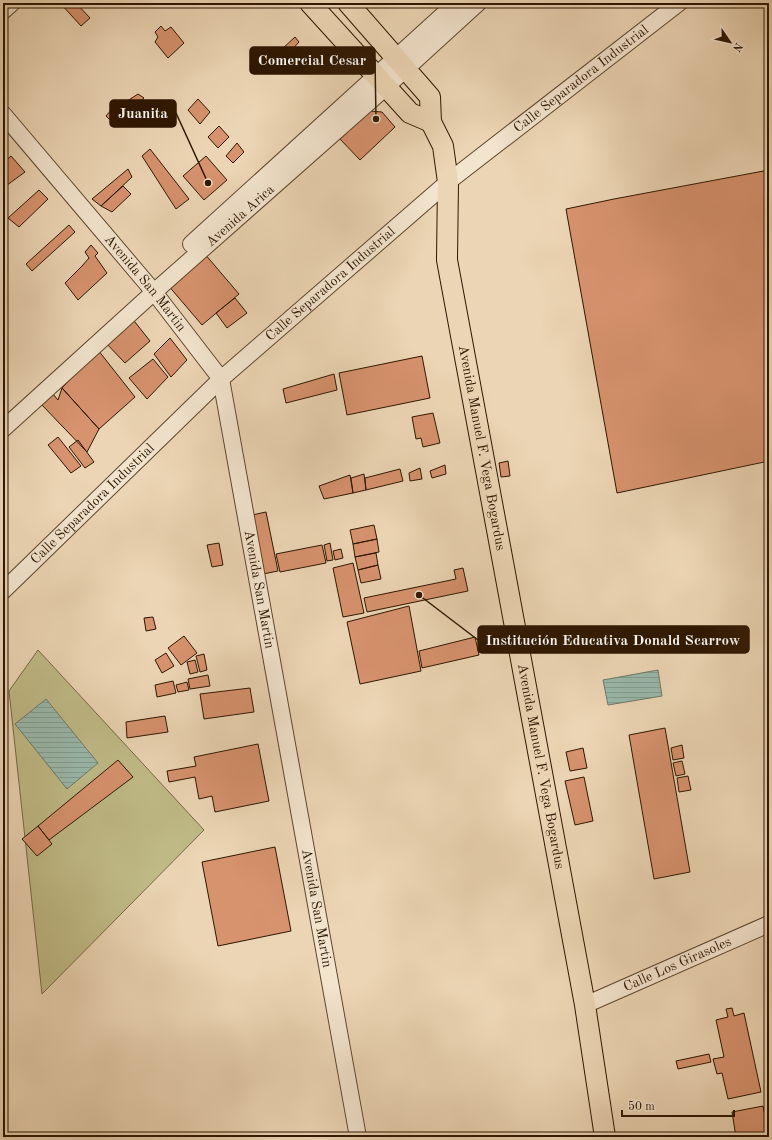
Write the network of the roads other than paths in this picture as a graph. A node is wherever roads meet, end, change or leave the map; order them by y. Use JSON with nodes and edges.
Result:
{"nodes":[{"id":1,"x":12,"y":3,"type":"edge"},
{"id":2,"x":310,"y":3,"type":"edge"},
{"id":3,"x":348,"y":3,"type":"edge"},
{"id":4,"x":456,"y":3,"type":"edge"},
{"id":5,"x":478,"y":3,"type":"edge"},
{"id":6,"x":679,"y":3,"type":"edge"},
{"id":7,"x":3,"y":12,"type":"edge"},
{"id":8,"x":401,"y":63,"type":"junction"},
{"id":9,"x":381,"y":82,"type":"junction"},
{"id":10,"x":3,"y":114,"type":"edge"},
{"id":11,"x":431,"y":122,"type":"junction"},
{"id":12,"x":448,"y":182,"type":"junction"},
{"id":13,"x":150,"y":289,"type":"junction"},
{"id":14,"x":221,"y":379,"type":"junction"},
{"id":15,"x":3,"y":415,"type":"edge"},
{"id":16,"x":3,"y":429,"type":"edge"},
{"id":17,"x":3,"y":591,"type":"edge"},
{"id":18,"x":769,"y":924,"type":"edge"},
{"id":19,"x":585,"y":1005,"type":"junction"},
{"id":20,"x":358,"y":1137,"type":"edge"},
{"id":21,"x":604,"y":1137,"type":"edge"}],
"edges":[{"from":1,"to":7,"type":"street"},
{"from":2,"to":9,"type":"main road"},
{"from":3,"to":8,"type":"main road"},
{"from":4,"to":8,"type":"street","name":"Avenida Arica"},
{"from":5,"to":8,"type":"street","name":"Avenida Arica"},
{"from":6,"to":12,"type":"street","name":"Calle Separadora Industrial"},
{"from":8,"to":9,"type":"street","name":"Avenida Arica"},
{"from":8,"to":11,"type":"main road"},
{"from":9,"to":11,"type":"main road"},
{"from":9,"to":13,"type":"street","name":"Avenida Arica"},
{"from":10,"to":13,"type":"street","name":"Avenida San Martin"},
{"from":11,"to":12,"type":"main road","name":"Avenida Manuel F. Vega Bogardus"},
{"from":12,"to":14,"type":"street","name":"Calle Separadora Industrial"},
{"from":12,"to":19,"type":"main road","name":"Avenida Manuel F. Vega Bogardus"},
{"from":13,"to":14,"type":"street","name":"Avenida San Martin"},
{"from":13,"to":15,"type":"street","name":"Avenida Arica"},
{"from":13,"to":16,"type":"street","name":"Avenida Arica"},
{"from":14,"to":17,"type":"street","name":"Calle Separadora Industrial"},
{"from":14,"to":20,"type":"street","name":"Avenida San Martin"},
{"from":18,"to":19,"type":"street","name":"Calle Los Girasoles"},
{"from":19,"to":21,"type":"main road","name":"Avenida Manuel F. Vega Bogardus"}]}
